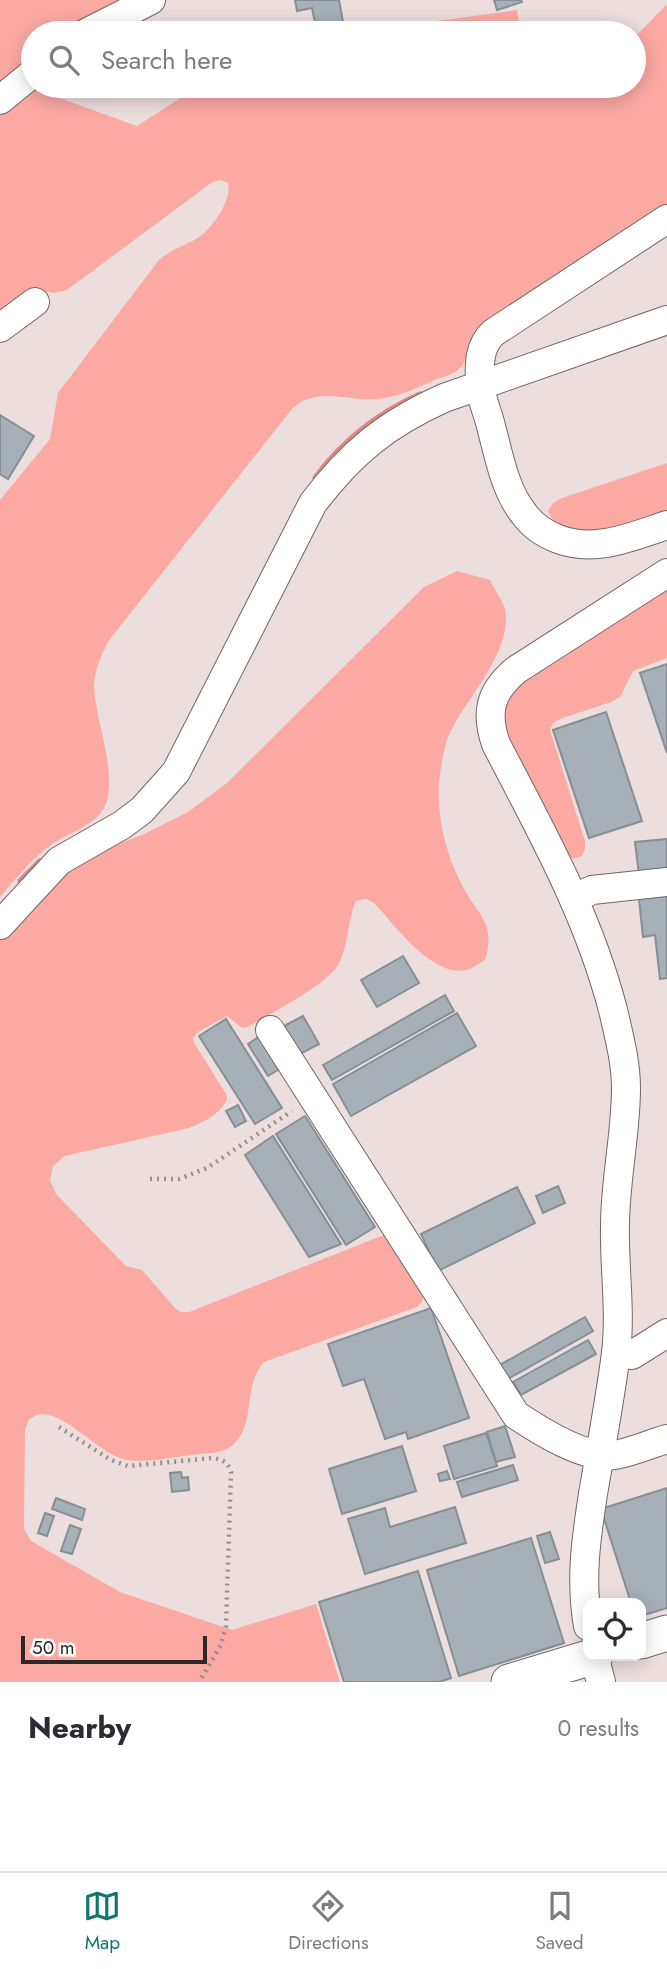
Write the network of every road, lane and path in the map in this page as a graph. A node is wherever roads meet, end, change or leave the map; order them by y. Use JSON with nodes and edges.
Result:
{"nodes":[{"id":1,"x":151,"y":0,"type":"edge"},
{"id":2,"x":110,"y":21,"type":"edge"},
{"id":3,"x":21,"y":83,"type":"edge"},
{"id":4,"x":0,"y":100,"type":"edge"},
{"id":5,"x":667,"y":219,"type":"edge"},
{"id":6,"x":35,"y":302,"type":"dead end"},
{"id":7,"x":667,"y":320,"type":"edge"},
{"id":8,"x":0,"y":328,"type":"edge"},
{"id":9,"x":480,"y":386,"type":"junction"},
{"id":10,"x":667,"y":525,"type":"edge"},
{"id":11,"x":667,"y":573,"type":"edge"},
{"id":12,"x":667,"y":881,"type":"edge"},
{"id":13,"x":575,"y":898,"type":"junction"},
{"id":14,"x":0,"y":925,"type":"edge"},
{"id":15,"x":271,"y":1030,"type":"dead end"},
{"id":16,"x":313,"y":1097,"type":"junction"},
{"id":17,"x":150,"y":1180,"type":"dead end"},
{"id":18,"x":667,"y":1333,"type":"edge"},
{"id":19,"x":616,"y":1353,"type":"junction"},
{"id":20,"x":59,"y":1427,"type":"dead end"},
{"id":21,"x":667,"y":1439,"type":"edge"},
{"id":22,"x":600,"y":1454,"type":"junction"},
{"id":23,"x":584,"y":1598,"type":"edge"},
{"id":24,"x":667,"y":1633,"type":"edge"},
{"id":25,"x":646,"y":1639,"type":"edge"},
{"id":26,"x":583,"y":1659,"type":"edge"},
{"id":27,"x":595,"y":1661,"type":"edge"},
{"id":28,"x":199,"y":1682,"type":"edge"},
{"id":29,"x":509,"y":1682,"type":"edge"},
{"id":30,"x":601,"y":1682,"type":"edge"}],
"edges":[{"from":1,"to":2,"type":"street"},
{"from":3,"to":4,"type":"street"},
{"from":5,"to":9,"type":"street"},
{"from":6,"to":8,"type":"street"},
{"from":7,"to":9,"type":"street"},
{"from":9,"to":10,"type":"street"},
{"from":9,"to":14,"type":"street"},
{"from":11,"to":13,"type":"street"},
{"from":12,"to":13,"type":"street"},
{"from":13,"to":19,"type":"street"},
{"from":15,"to":16,"type":"street"},
{"from":16,"to":17,"type":"path"},
{"from":16,"to":22,"type":"street"},
{"from":18,"to":19,"type":"street"},
{"from":19,"to":22,"type":"street"},
{"from":20,"to":28,"type":"path"},
{"from":21,"to":22,"type":"street"},
{"from":22,"to":23,"type":"street"},
{"from":24,"to":25,"type":"street"},
{"from":26,"to":29,"type":"street"},
{"from":27,"to":30,"type":"street"}]}
